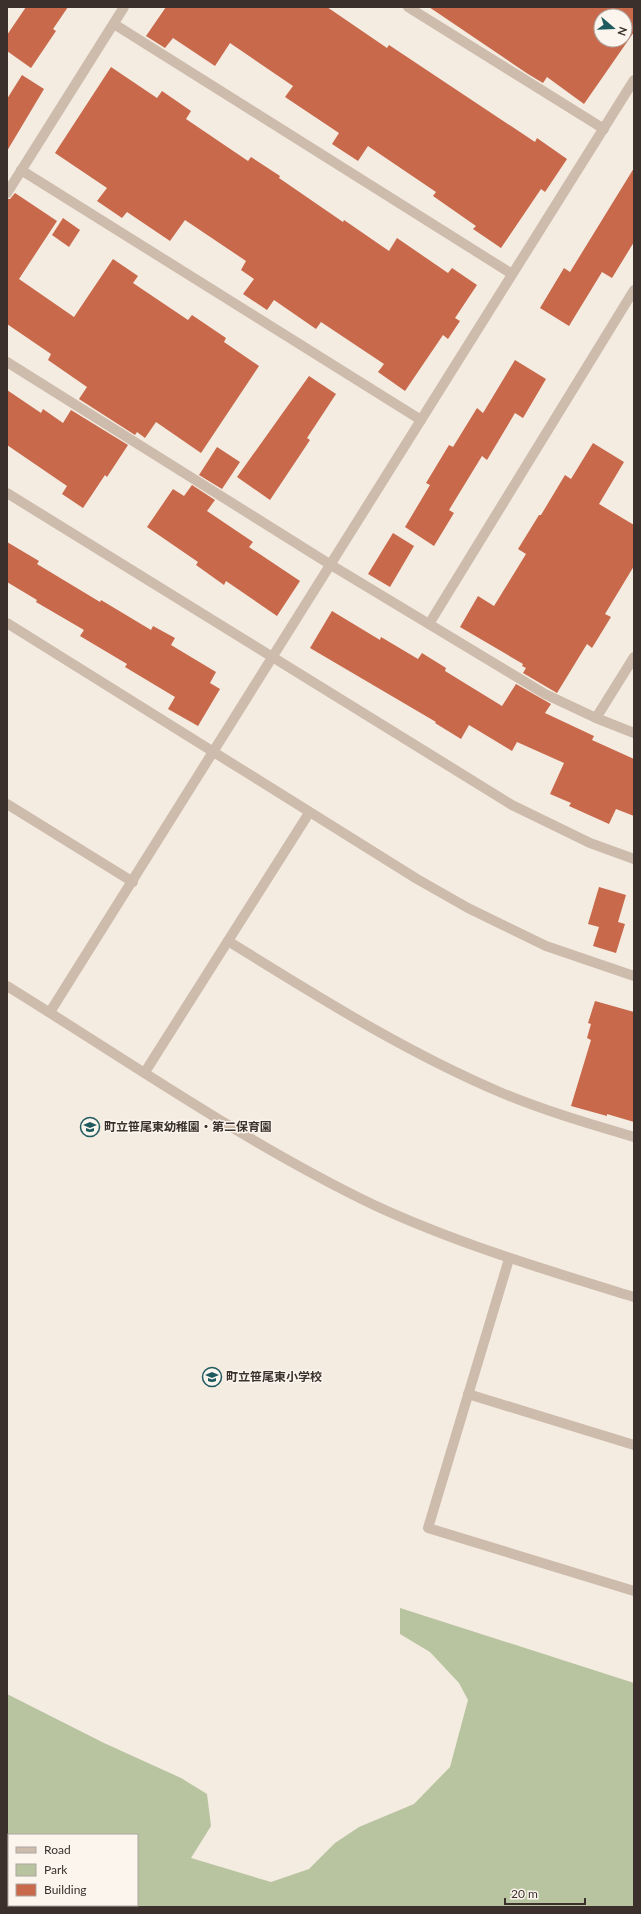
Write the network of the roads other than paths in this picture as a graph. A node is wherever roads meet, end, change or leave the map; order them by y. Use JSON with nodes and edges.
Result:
{"nodes":[{"id":1,"x":124,"y":7,"type":"edge"},
{"id":2,"x":408,"y":7,"type":"edge"},
{"id":3,"x":114,"y":24,"type":"junction"},
{"id":4,"x":634,"y":80,"type":"edge"},
{"id":5,"x":604,"y":129,"type":"junction"},
{"id":6,"x":21,"y":170,"type":"junction"},
{"id":7,"x":7,"y":193,"type":"edge"},
{"id":8,"x":512,"y":274,"type":"junction"},
{"id":9,"x":634,"y":290,"type":"edge"},
{"id":10,"x":7,"y":362,"type":"edge"},
{"id":11,"x":421,"y":420,"type":"junction"},
{"id":12,"x":7,"y":493,"type":"edge"},
{"id":13,"x":331,"y":564,"type":"junction"},
{"id":14,"x":7,"y":623,"type":"edge"},
{"id":15,"x":429,"y":624,"type":"junction"},
{"id":16,"x":634,"y":657,"type":"edge"},
{"id":17,"x":273,"y":659,"type":"junction"},
{"id":18,"x":596,"y":718,"type":"junction"},
{"id":19,"x":634,"y":733,"type":"edge"},
{"id":20,"x":213,"y":752,"type":"junction"},
{"id":21,"x":7,"y":804,"type":"edge"},
{"id":22,"x":309,"y":812,"type":"junction"},
{"id":23,"x":634,"y":859,"type":"edge"},
{"id":24,"x":133,"y":882,"type":"junction"},
{"id":25,"x":228,"y":941,"type":"junction"},
{"id":26,"x":634,"y":976,"type":"edge"},
{"id":27,"x":7,"y":986,"type":"edge"},
{"id":28,"x":50,"y":1012,"type":"junction"},
{"id":29,"x":145,"y":1072,"type":"junction"},
{"id":30,"x":634,"y":1137,"type":"edge"},
{"id":31,"x":509,"y":1259,"type":"junction"},
{"id":32,"x":634,"y":1297,"type":"edge"},
{"id":33,"x":468,"y":1394,"type":"junction"},
{"id":34,"x":634,"y":1445,"type":"edge"},
{"id":35,"x":634,"y":1591,"type":"edge"}],
"edges":[{"from":1,"to":3,"type":"street"},
{"from":2,"to":5,"type":"street"},
{"from":3,"to":6,"type":"street"},
{"from":3,"to":8,"type":"street"},
{"from":4,"to":5,"type":"street"},
{"from":5,"to":8,"type":"street"},
{"from":6,"to":7,"type":"street"},
{"from":6,"to":11,"type":"street"},
{"from":8,"to":11,"type":"street"},
{"from":9,"to":15,"type":"street"},
{"from":10,"to":13,"type":"street"},
{"from":11,"to":13,"type":"street"},
{"from":12,"to":17,"type":"street"},
{"from":13,"to":15,"type":"street"},
{"from":13,"to":17,"type":"street"},
{"from":14,"to":20,"type":"street"},
{"from":15,"to":18,"type":"street"},
{"from":16,"to":18,"type":"street"},
{"from":17,"to":20,"type":"street"},
{"from":17,"to":23,"type":"street"},
{"from":18,"to":19,"type":"street"},
{"from":20,"to":22,"type":"street"},
{"from":20,"to":24,"type":"street"},
{"from":21,"to":24,"type":"street"},
{"from":22,"to":25,"type":"street"},
{"from":22,"to":26,"type":"street"},
{"from":24,"to":28,"type":"street"},
{"from":25,"to":29,"type":"street"},
{"from":25,"to":30,"type":"street"},
{"from":27,"to":28,"type":"street"},
{"from":28,"to":29,"type":"street"},
{"from":29,"to":31,"type":"street"},
{"from":31,"to":32,"type":"street"},
{"from":31,"to":33,"type":"street"},
{"from":33,"to":34,"type":"street"},
{"from":33,"to":35,"type":"street"}]}
